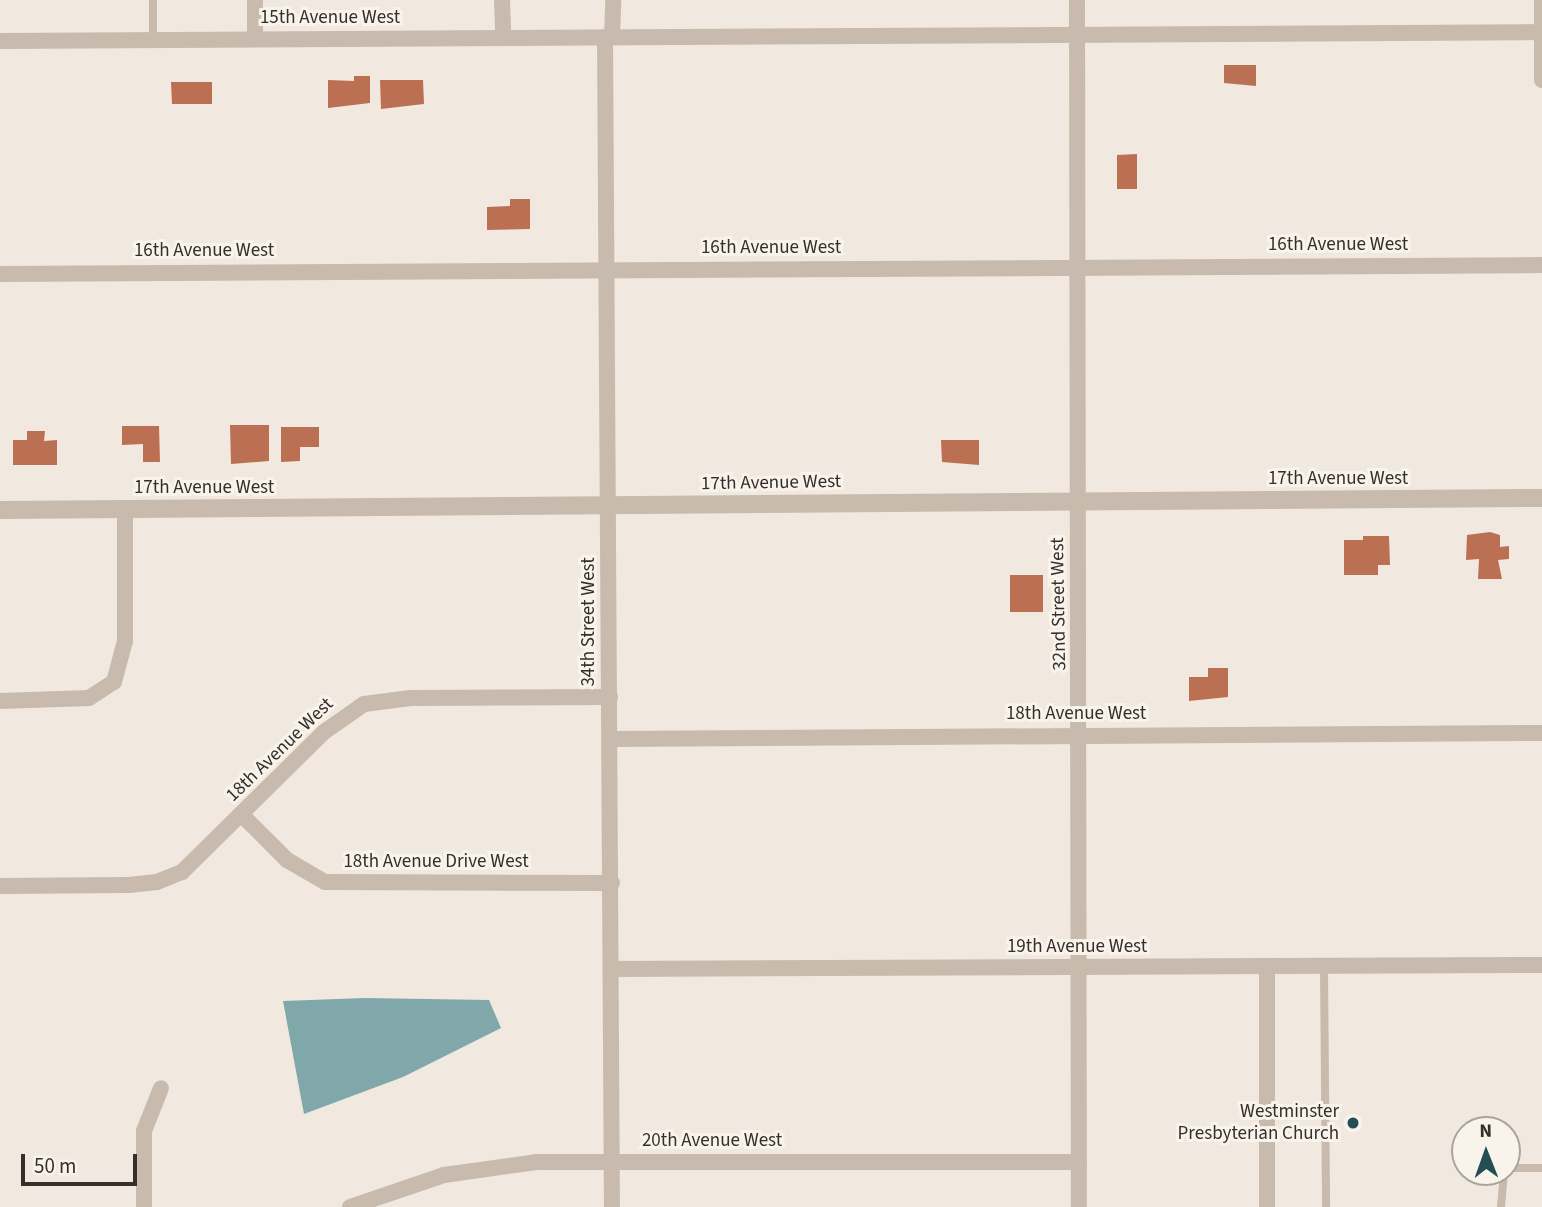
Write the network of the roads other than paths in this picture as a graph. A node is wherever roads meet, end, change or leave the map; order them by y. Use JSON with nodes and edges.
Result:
{"nodes":[{"id":1,"x":152,"y":0,"type":"edge"},
{"id":2,"x":255,"y":0,"type":"edge"},
{"id":3,"x":502,"y":0,"type":"edge"},
{"id":4,"x":612,"y":0,"type":"edge"},
{"id":5,"x":1077,"y":0,"type":"edge"},
{"id":6,"x":1542,"y":0,"type":"edge"},
{"id":7,"x":1542,"y":32,"type":"edge"},
{"id":8,"x":1077,"y":33,"type":"junction"},
{"id":9,"x":503,"y":37,"type":"junction"},
{"id":10,"x":608,"y":37,"type":"junction"},
{"id":11,"x":255,"y":39,"type":"junction"},
{"id":12,"x":153,"y":40,"type":"junction"},
{"id":13,"x":0,"y":41,"type":"edge"},
{"id":14,"x":1542,"y":80,"type":"edge"},
{"id":15,"x":1542,"y":265,"type":"edge"},
{"id":16,"x":1078,"y":268,"type":"junction"},
{"id":17,"x":607,"y":270,"type":"junction"},
{"id":18,"x":0,"y":274,"type":"edge"},
{"id":19,"x":1542,"y":498,"type":"edge"},
{"id":20,"x":1079,"y":501,"type":"junction"},
{"id":21,"x":609,"y":506,"type":"junction"},
{"id":22,"x":0,"y":510,"type":"edge"},
{"id":23,"x":125,"y":510,"type":"junction"},
{"id":24,"x":610,"y":697,"type":"junction"},
{"id":25,"x":0,"y":701,"type":"edge"},
{"id":26,"x":1542,"y":733,"type":"edge"},
{"id":27,"x":1081,"y":735,"type":"junction"},
{"id":28,"x":611,"y":738,"type":"junction"},
{"id":29,"x":242,"y":815,"type":"junction"},
{"id":30,"x":612,"y":883,"type":"junction"},
{"id":31,"x":0,"y":886,"type":"edge"},
{"id":32,"x":1542,"y":965,"type":"edge"},
{"id":33,"x":1267,"y":967,"type":"junction"},
{"id":34,"x":1324,"y":967,"type":"junction"},
{"id":35,"x":1081,"y":968,"type":"junction"},
{"id":36,"x":611,"y":969,"type":"junction"},
{"id":37,"x":161,"y":1088,"type":"dead end"},
{"id":38,"x":612,"y":1161,"type":"junction"},
{"id":39,"x":1079,"y":1162,"type":"junction"},
{"id":40,"x":1542,"y":1168,"type":"edge"},
{"id":41,"x":1521,"y":1169,"type":"edge"},
{"id":42,"x":1503,"y":1186,"type":"edge"},
{"id":43,"x":144,"y":1207,"type":"edge"},
{"id":44,"x":350,"y":1207,"type":"edge"},
{"id":45,"x":612,"y":1207,"type":"edge"},
{"id":46,"x":1079,"y":1207,"type":"edge"},
{"id":47,"x":1268,"y":1207,"type":"edge"},
{"id":48,"x":1326,"y":1207,"type":"edge"},
{"id":49,"x":1501,"y":1207,"type":"edge"}],
"edges":[{"from":1,"to":12,"type":"lane"},
{"from":2,"to":11,"type":"street"},
{"from":3,"to":9,"type":"street"},
{"from":4,"to":10,"type":"street","name":"34th Street West"},
{"from":5,"to":8,"type":"street","name":"32nd Street West"},
{"from":6,"to":7,"type":"street"},
{"from":7,"to":8,"type":"street","name":"15th Avenue West"},
{"from":7,"to":14,"type":"street"},
{"from":8,"to":10,"type":"street","name":"15th Avenue West"},
{"from":8,"to":16,"type":"street","name":"32nd Street West"},
{"from":9,"to":10,"type":"street","name":"15th Avenue West"},
{"from":9,"to":11,"type":"street","name":"15th Avenue West"},
{"from":10,"to":17,"type":"street","name":"34th Street West"},
{"from":11,"to":12,"type":"street","name":"15th Avenue West"},
{"from":12,"to":13,"type":"street","name":"15th Avenue West"},
{"from":15,"to":16,"type":"street","name":"16th Avenue West"},
{"from":16,"to":17,"type":"street","name":"16th Avenue West"},
{"from":16,"to":20,"type":"street","name":"32nd Street West"},
{"from":17,"to":18,"type":"street","name":"16th Avenue West"},
{"from":17,"to":21,"type":"street","name":"34th Street West"},
{"from":19,"to":20,"type":"street","name":"17th Avenue West"},
{"from":20,"to":21,"type":"street","name":"17th Avenue West"},
{"from":20,"to":27,"type":"street","name":"32nd Street West"},
{"from":21,"to":23,"type":"street","name":"17th Avenue West"},
{"from":21,"to":24,"type":"street","name":"34th Street West"},
{"from":22,"to":23,"type":"street","name":"17th Avenue West"},
{"from":23,"to":25,"type":"street"},
{"from":24,"to":28,"type":"street","name":"34th Street West"},
{"from":24,"to":29,"type":"street","name":"18th Avenue West"},
{"from":26,"to":27,"type":"street","name":"18th Avenue West"},
{"from":27,"to":28,"type":"street","name":"18th Avenue West"},
{"from":27,"to":35,"type":"street","name":"32nd Street West"},
{"from":28,"to":30,"type":"street","name":"34th Street West"},
{"from":29,"to":30,"type":"street","name":"18th Avenue Drive West"},
{"from":29,"to":31,"type":"street","name":"18th Avenue West"},
{"from":30,"to":36,"type":"street","name":"34th Street West"},
{"from":32,"to":34,"type":"street","name":"19th Avenue West"},
{"from":33,"to":34,"type":"street","name":"19th Avenue West"},
{"from":33,"to":35,"type":"street","name":"19th Avenue West"},
{"from":33,"to":47,"type":"street"},
{"from":34,"to":48,"type":"lane"},
{"from":35,"to":36,"type":"street","name":"19th Avenue West"},
{"from":35,"to":39,"type":"street","name":"32nd Street West"},
{"from":36,"to":38,"type":"street","name":"34th Street West"},
{"from":37,"to":43,"type":"street"},
{"from":38,"to":39,"type":"street","name":"20th Avenue West"},
{"from":38,"to":44,"type":"street","name":"20th Avenue West"},
{"from":38,"to":45,"type":"street","name":"34th Street West"},
{"from":39,"to":46,"type":"street","name":"32nd Street West"},
{"from":40,"to":41,"type":"lane"},
{"from":42,"to":49,"type":"lane"}]}
